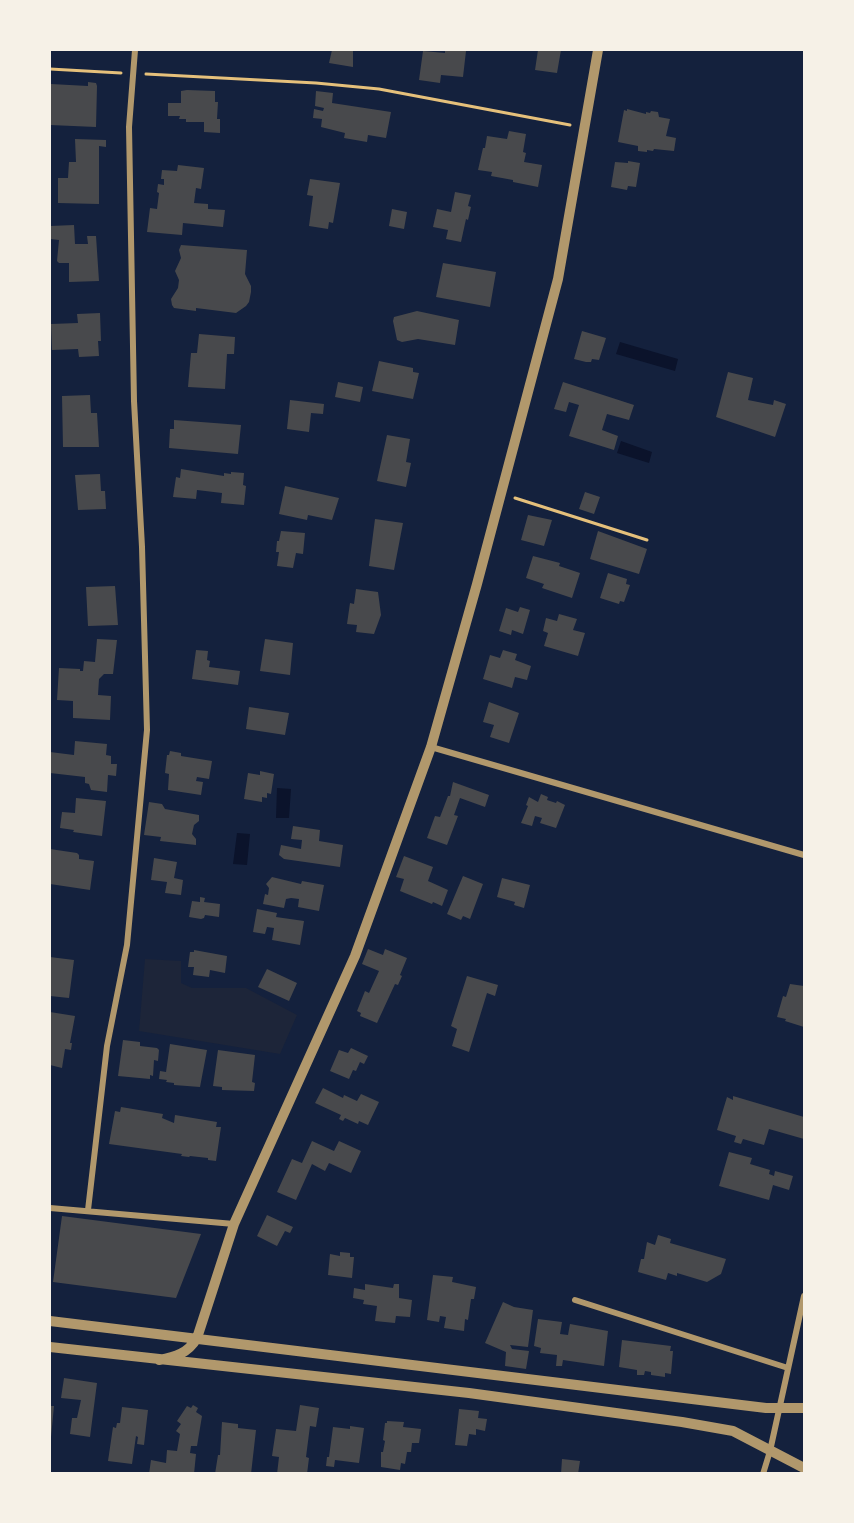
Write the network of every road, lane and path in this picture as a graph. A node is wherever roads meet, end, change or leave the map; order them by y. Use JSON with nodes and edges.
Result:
{"nodes":[{"id":1,"x":135,"y":50,"type":"edge"},
{"id":2,"x":598,"y":50,"type":"edge"},
{"id":3,"x":50,"y":69,"type":"edge"},
{"id":4,"x":133,"y":73,"type":"junction"},
{"id":5,"x":584,"y":127,"type":"junction"},
{"id":6,"x":501,"y":494,"type":"junction"},
{"id":7,"x":647,"y":540,"type":"dead end"},
{"id":8,"x":431,"y":747,"type":"junction"},
{"id":9,"x":804,"y":855,"type":"edge"},
{"id":10,"x":50,"y":1208,"type":"edge"},
{"id":11,"x":88,"y":1210,"type":"junction"},
{"id":12,"x":234,"y":1224,"type":"junction"},
{"id":13,"x":804,"y":1296,"type":"edge"},
{"id":14,"x":576,"y":1300,"type":"dead end"},
{"id":15,"x":50,"y":1321,"type":"edge"},
{"id":16,"x":197,"y":1338,"type":"junction"},
{"id":17,"x":50,"y":1347,"type":"edge"},
{"id":18,"x":159,"y":1360,"type":"junction"},
{"id":19,"x":788,"y":1368,"type":"junction"},
{"id":20,"x":804,"y":1408,"type":"edge"},
{"id":21,"x":780,"y":1409,"type":"junction"},
{"id":22,"x":770,"y":1451,"type":"junction"},
{"id":23,"x":804,"y":1468,"type":"edge"},
{"id":24,"x":763,"y":1473,"type":"edge"}],
"edges":[{"from":1,"to":4,"type":"street"},
{"from":2,"to":5,"type":"street"},
{"from":3,"to":4,"type":"path"},
{"from":4,"to":5,"type":"path"},
{"from":4,"to":11,"type":"street"},
{"from":5,"to":6,"type":"street"},
{"from":6,"to":7,"type":"path"},
{"from":6,"to":8,"type":"street"},
{"from":8,"to":9,"type":"street"},
{"from":8,"to":12,"type":"street"},
{"from":10,"to":11,"type":"street"},
{"from":11,"to":12,"type":"street"},
{"from":12,"to":16,"type":"street"},
{"from":13,"to":19,"type":"street"},
{"from":14,"to":19,"type":"street"},
{"from":15,"to":16,"type":"street"},
{"from":16,"to":18,"type":"street"},
{"from":16,"to":21,"type":"street"},
{"from":17,"to":18,"type":"street"},
{"from":18,"to":22,"type":"street"},
{"from":19,"to":21,"type":"street"},
{"from":20,"to":21,"type":"street"},
{"from":21,"to":22,"type":"street"},
{"from":22,"to":23,"type":"street"},
{"from":22,"to":24,"type":"street"}]}
